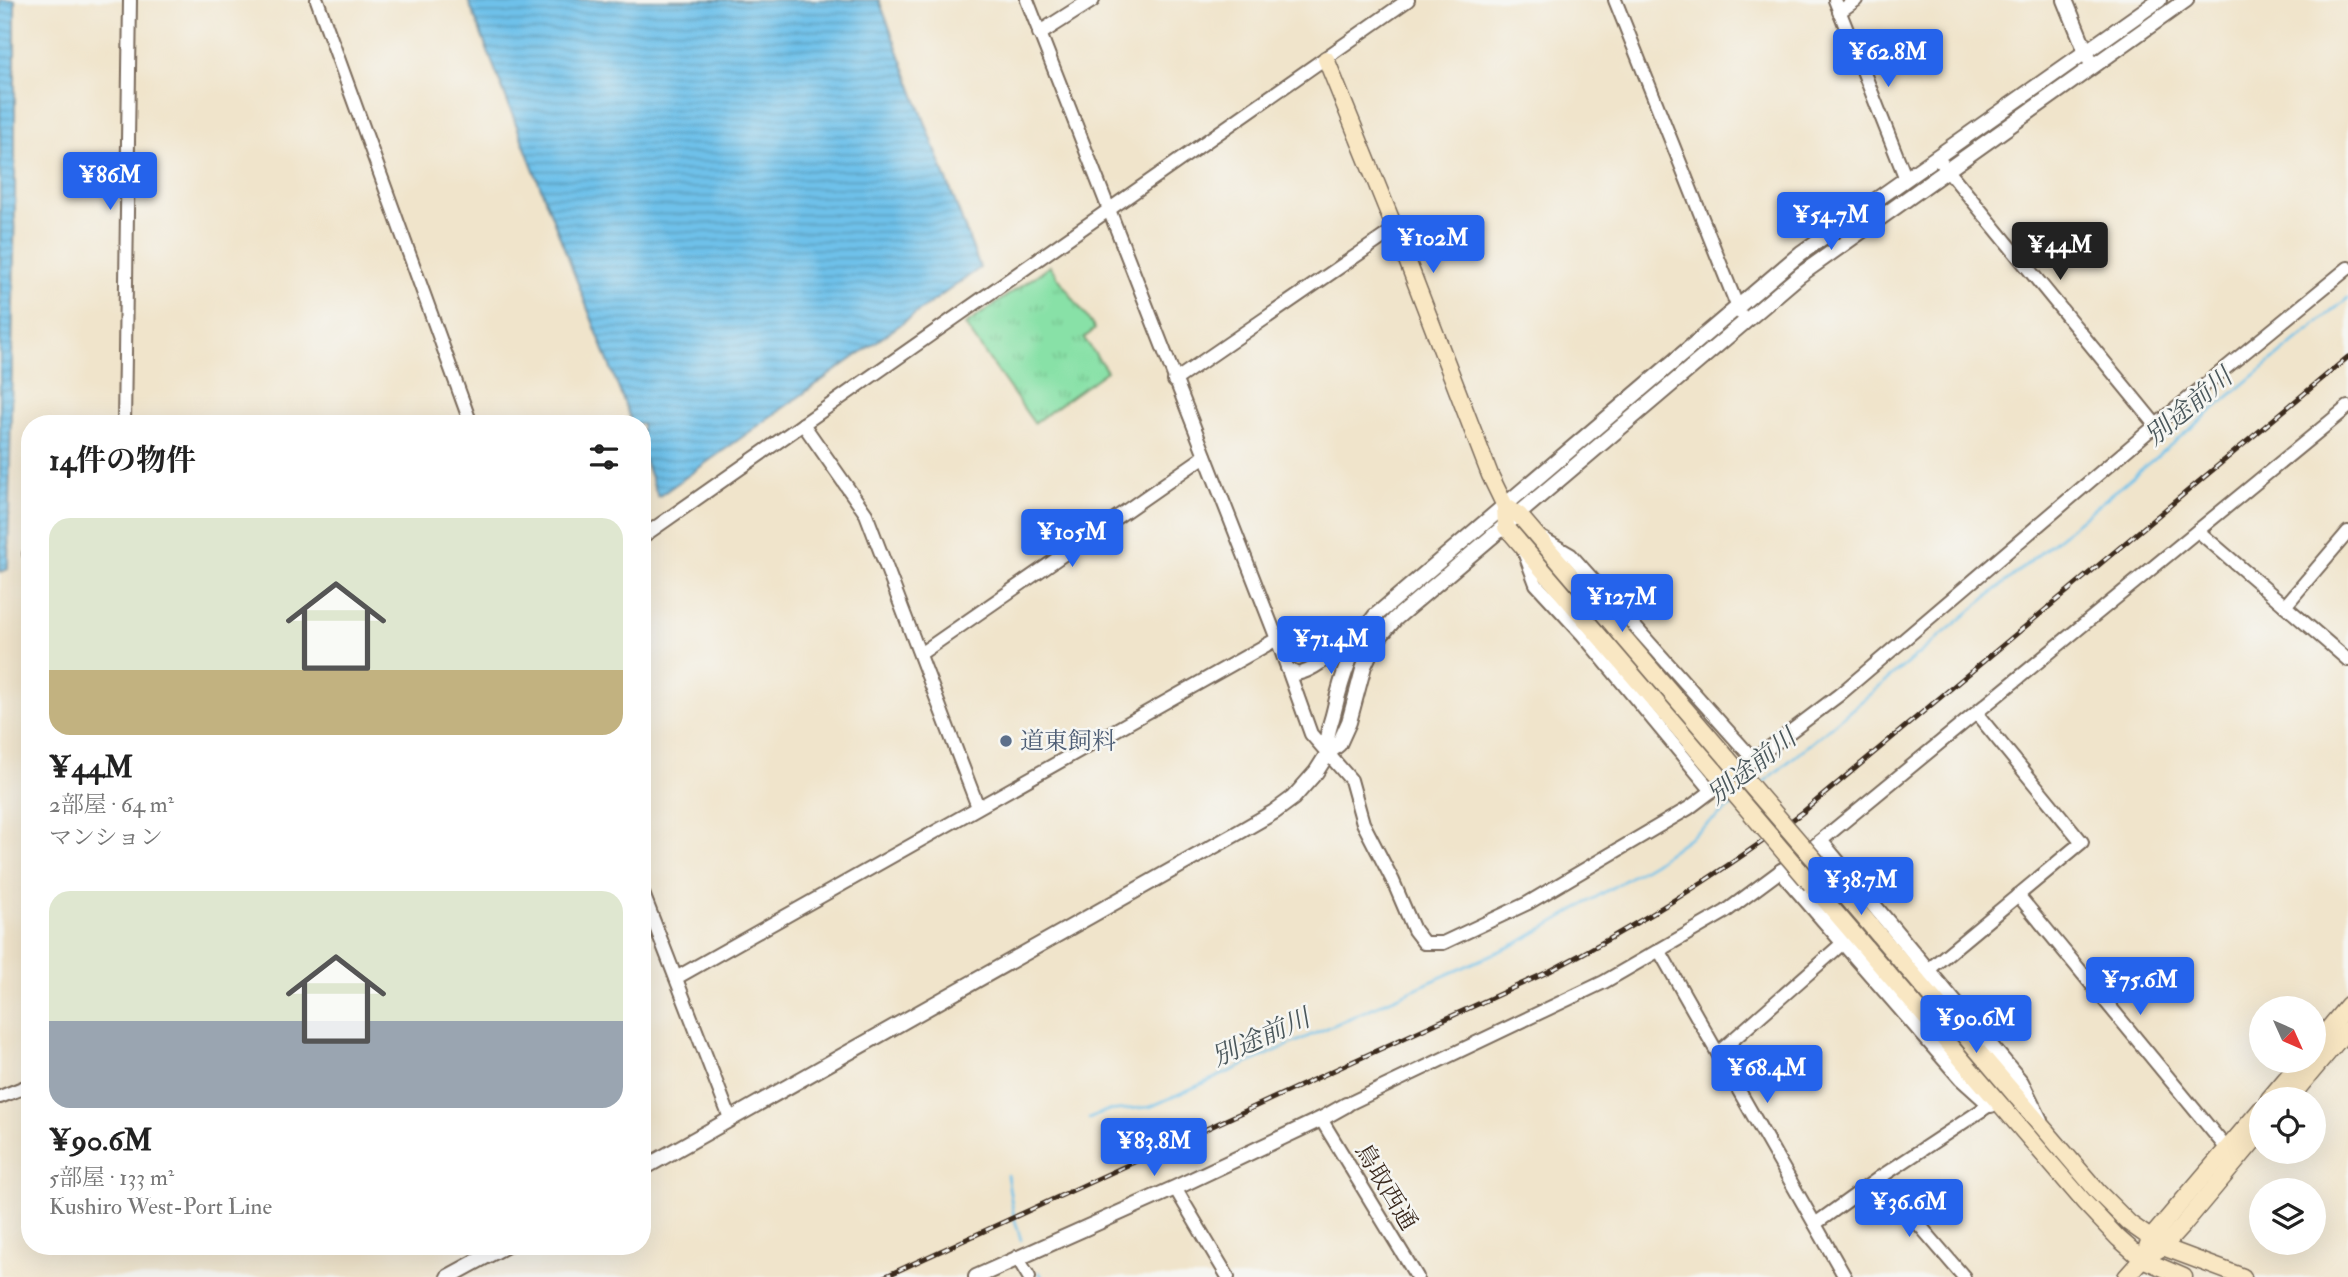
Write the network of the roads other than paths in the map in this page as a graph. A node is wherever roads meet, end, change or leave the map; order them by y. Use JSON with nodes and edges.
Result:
{"nodes":[{"id":1,"x":130,"y":0,"type":"edge"},
{"id":2,"x":317,"y":0,"type":"edge"},
{"id":3,"x":1027,"y":0,"type":"edge"},
{"id":4,"x":1092,"y":0,"type":"edge"},
{"id":5,"x":1408,"y":0,"type":"edge"},
{"id":6,"x":1615,"y":0,"type":"edge"},
{"id":7,"x":1856,"y":0,"type":"edge"},
{"id":8,"x":2065,"y":0,"type":"edge"},
{"id":9,"x":2159,"y":0,"type":"edge"},
{"id":10,"x":2186,"y":0,"type":"edge"},
{"id":11,"x":1837,"y":6,"type":"edge"},
{"id":12,"x":1040,"y":33,"type":"junction"},
{"id":13,"x":2085,"y":52,"type":"junction"},
{"id":14,"x":1326,"y":59,"type":"junction"},
{"id":15,"x":2092,"y":66,"type":"junction"},
{"id":16,"x":1938,"y":156,"type":"junction"},
{"id":17,"x":1946,"y":171,"type":"junction"},
{"id":18,"x":1906,"y":179,"type":"junction"},
{"id":19,"x":1110,"y":209,"type":"junction"},
{"id":20,"x":1395,"y":229,"type":"junction"},
{"id":21,"x":2348,"y":268,"type":"edge"},
{"id":22,"x":1738,"y":307,"type":"junction"},
{"id":23,"x":1744,"y":323,"type":"junction"},
{"id":24,"x":1174,"y":381,"type":"junction"},
{"id":25,"x":2348,"y":407,"type":"edge"},
{"id":26,"x":124,"y":415,"type":"edge"},
{"id":27,"x":468,"y":415,"type":"edge"},
{"id":28,"x":803,"y":424,"type":"junction"},
{"id":29,"x":2156,"y":425,"type":"junction"},
{"id":30,"x":1205,"y":456,"type":"junction"},
{"id":31,"x":1505,"y":506,"type":"junction"},
{"id":32,"x":1520,"y":515,"type":"junction"},
{"id":33,"x":1506,"y":527,"type":"junction"},
{"id":34,"x":651,"y":531,"type":"edge"},
{"id":35,"x":2198,"y":531,"type":"junction"},
{"id":36,"x":2348,"y":532,"type":"edge"},
{"id":37,"x":1535,"y":535,"type":"junction"},
{"id":38,"x":1522,"y":545,"type":"junction"},
{"id":39,"x":2285,"y":606,"type":"junction"},
{"id":40,"x":1368,"y":625,"type":"junction"},
{"id":41,"x":1277,"y":639,"type":"junction"},
{"id":42,"x":920,"y":654,"type":"junction"},
{"id":43,"x":2348,"y":660,"type":"edge"},
{"id":44,"x":1287,"y":668,"type":"junction"},
{"id":45,"x":1977,"y":714,"type":"junction"},
{"id":46,"x":1328,"y":754,"type":"junction"},
{"id":47,"x":1754,"y":759,"type":"junction"},
{"id":48,"x":1712,"y":791,"type":"junction"},
{"id":49,"x":978,"y":807,"type":"junction"},
{"id":50,"x":1821,"y":842,"type":"junction"},
{"id":51,"x":1781,"y":871,"type":"junction"},
{"id":52,"x":2018,"y":895,"type":"junction"},
{"id":53,"x":651,"y":914,"type":"edge"},
{"id":54,"x":1844,"y":942,"type":"junction"},
{"id":55,"x":1659,"y":950,"type":"junction"},
{"id":56,"x":1927,"y":971,"type":"junction"},
{"id":57,"x":676,"y":978,"type":"junction"},
{"id":58,"x":2348,"y":1005,"type":"edge"},
{"id":59,"x":2348,"y":1029,"type":"edge"},
{"id":60,"x":2326,"y":1032,"type":"edge"},
{"id":61,"x":1718,"y":1052,"type":"junction"},
{"id":62,"x":2291,"y":1073,"type":"edge"},
{"id":63,"x":2279,"y":1087,"type":"edge"},
{"id":64,"x":2299,"y":1087,"type":"edge"},
{"id":65,"x":21,"y":1089,"type":"edge"},
{"id":66,"x":2012,"y":1090,"type":"junction"},
{"id":67,"x":0,"y":1097,"type":"edge"},
{"id":68,"x":1994,"y":1102,"type":"junction"},
{"id":69,"x":1346,"y":1105,"type":"joint"},
{"id":70,"x":730,"y":1118,"type":"junction"},
{"id":71,"x":1321,"y":1119,"type":"junction"},
{"id":72,"x":2043,"y":1127,"type":"junction"},
{"id":73,"x":2249,"y":1128,"type":"edge"},
{"id":74,"x":2249,"y":1142,"type":"edge"},
{"id":75,"x":2232,"y":1155,"type":"junction"},
{"id":76,"x":651,"y":1164,"type":"edge"},
{"id":77,"x":1879,"y":1178,"type":"junction"},
{"id":78,"x":1175,"y":1188,"type":"junction"},
{"id":79,"x":1815,"y":1224,"type":"junction"},
{"id":80,"x":2156,"y":1243,"type":"junction"},
{"id":81,"x":488,"y":1255,"type":"edge"},
{"id":82,"x":1017,"y":1257,"type":"junction"},
{"id":83,"x":2142,"y":1259,"type":"junction"},
{"id":84,"x":448,"y":1277,"type":"edge"},
{"id":85,"x":976,"y":1277,"type":"edge"},
{"id":86,"x":1028,"y":1277,"type":"edge"},
{"id":87,"x":1228,"y":1277,"type":"edge"},
{"id":88,"x":1415,"y":1277,"type":"edge"},
{"id":89,"x":1845,"y":1277,"type":"edge"},
{"id":90,"x":1964,"y":1277,"type":"edge"},
{"id":91,"x":2126,"y":1277,"type":"edge"},
{"id":92,"x":2184,"y":1277,"type":"edge"},
{"id":93,"x":2244,"y":1277,"type":"edge"}],
"edges":[{"from":1,"to":26,"type":"street"},
{"from":2,"to":27,"type":"street"},
{"from":3,"to":12,"type":"street"},
{"from":4,"to":12,"type":"street"},
{"from":5,"to":14,"type":"street"},
{"from":6,"to":22,"type":"street"},
{"from":7,"to":11,"type":"street"},
{"from":8,"to":13,"type":"street"},
{"from":9,"to":13,"type":"street"},
{"from":10,"to":15,"type":"street"},
{"from":11,"to":18,"type":"street"},
{"from":12,"to":19,"type":"street"},
{"from":13,"to":15,"type":"street"},
{"from":13,"to":16,"type":"street"},
{"from":14,"to":19,"type":"street"},
{"from":14,"to":20,"type":"main road"},
{"from":15,"to":17,"type":"street"},
{"from":16,"to":17,"type":"street"},
{"from":16,"to":18,"type":"street"},
{"from":17,"to":23,"type":"street"},
{"from":17,"to":29,"type":"street"},
{"from":18,"to":22,"type":"street"},
{"from":19,"to":24,"type":"street"},
{"from":19,"to":28,"type":"street"},
{"from":20,"to":24,"type":"street"},
{"from":20,"to":31,"type":"main road"},
{"from":21,"to":29,"type":"street"},
{"from":22,"to":23,"type":"street"},
{"from":22,"to":31,"type":"street"},
{"from":23,"to":32,"type":"street"},
{"from":24,"to":30,"type":"street"},
{"from":25,"to":35,"type":"street"},
{"from":28,"to":34,"type":"street"},
{"from":28,"to":42,"type":"street"},
{"from":29,"to":47,"type":"street"},
{"from":30,"to":41,"type":"street"},
{"from":30,"to":42,"type":"street"},
{"from":31,"to":32,"type":"main road"},
{"from":31,"to":33,"type":"main road"},
{"from":31,"to":40,"type":"street"},
{"from":32,"to":33,"type":"street"},
{"from":32,"to":37,"type":"main road"},
{"from":33,"to":38,"type":"main road"},
{"from":33,"to":46,"type":"street"},
{"from":35,"to":39,"type":"street"},
{"from":35,"to":45,"type":"street"},
{"from":36,"to":39,"type":"street"},
{"from":37,"to":47,"type":"street"},
{"from":37,"to":66,"type":"main road","bridge":true},
{"from":38,"to":48,"type":"street"},
{"from":38,"to":68,"type":"main road","bridge":true},
{"from":39,"to":43,"type":"street"},
{"from":40,"to":44,"type":"street"},
{"from":40,"to":46,"type":"street"},
{"from":41,"to":44,"type":"street"},
{"from":41,"to":49,"type":"street"},
{"from":42,"to":49,"type":"street"},
{"from":44,"to":46,"type":"street"},
{"from":45,"to":50,"type":"street"},
{"from":45,"to":52,"type":"street"},
{"from":46,"to":48,"type":"street"},
{"from":46,"to":70,"type":"street"},
{"from":47,"to":48,"type":"street"},
{"from":49,"to":57,"type":"street"},
{"from":50,"to":51,"type":"street"},
{"from":50,"to":56,"type":"street"},
{"from":51,"to":54,"type":"street"},
{"from":51,"to":55,"type":"street"},
{"from":52,"to":56,"type":"street"},
{"from":52,"to":75,"type":"street"},
{"from":53,"to":57,"type":"street"},
{"from":54,"to":61,"type":"street"},
{"from":54,"to":68,"type":"street"},
{"from":55,"to":61,"type":"street"},
{"from":55,"to":69,"type":"street"},
{"from":56,"to":72,"type":"street"},
{"from":57,"to":70,"type":"street"},
{"from":58,"to":60,"type":"main road"},
{"from":59,"to":64,"type":"main road"},
{"from":61,"to":79,"type":"street"},
{"from":62,"to":63,"type":"main road"},
{"from":65,"to":67,"type":"street"},
{"from":66,"to":68,"type":"street"},
{"from":66,"to":72,"type":"main road"},
{"from":68,"to":77,"type":"street"},
{"from":68,"to":83,"type":"main road"},
{"from":69,"to":71,"type":"street"},
{"from":70,"to":76,"type":"street"},
{"from":71,"to":78,"type":"street"},
{"from":71,"to":88,"type":"street","name":"鳥取西通"},
{"from":72,"to":80,"type":"main road"},
{"from":73,"to":75,"type":"main road"},
{"from":74,"to":75,"type":"main road"},
{"from":75,"to":80,"type":"main road"},
{"from":77,"to":79,"type":"street"},
{"from":77,"to":90,"type":"street"},
{"from":78,"to":82,"type":"street"},
{"from":78,"to":87,"type":"street"},
{"from":79,"to":89,"type":"street"},
{"from":80,"to":83,"type":"main road"},
{"from":80,"to":93,"type":"main road"},
{"from":81,"to":84,"type":"street"},
{"from":82,"to":85,"type":"street"},
{"from":82,"to":86,"type":"street"},
{"from":83,"to":91,"type":"main road"},
{"from":83,"to":92,"type":"main road"}]}
